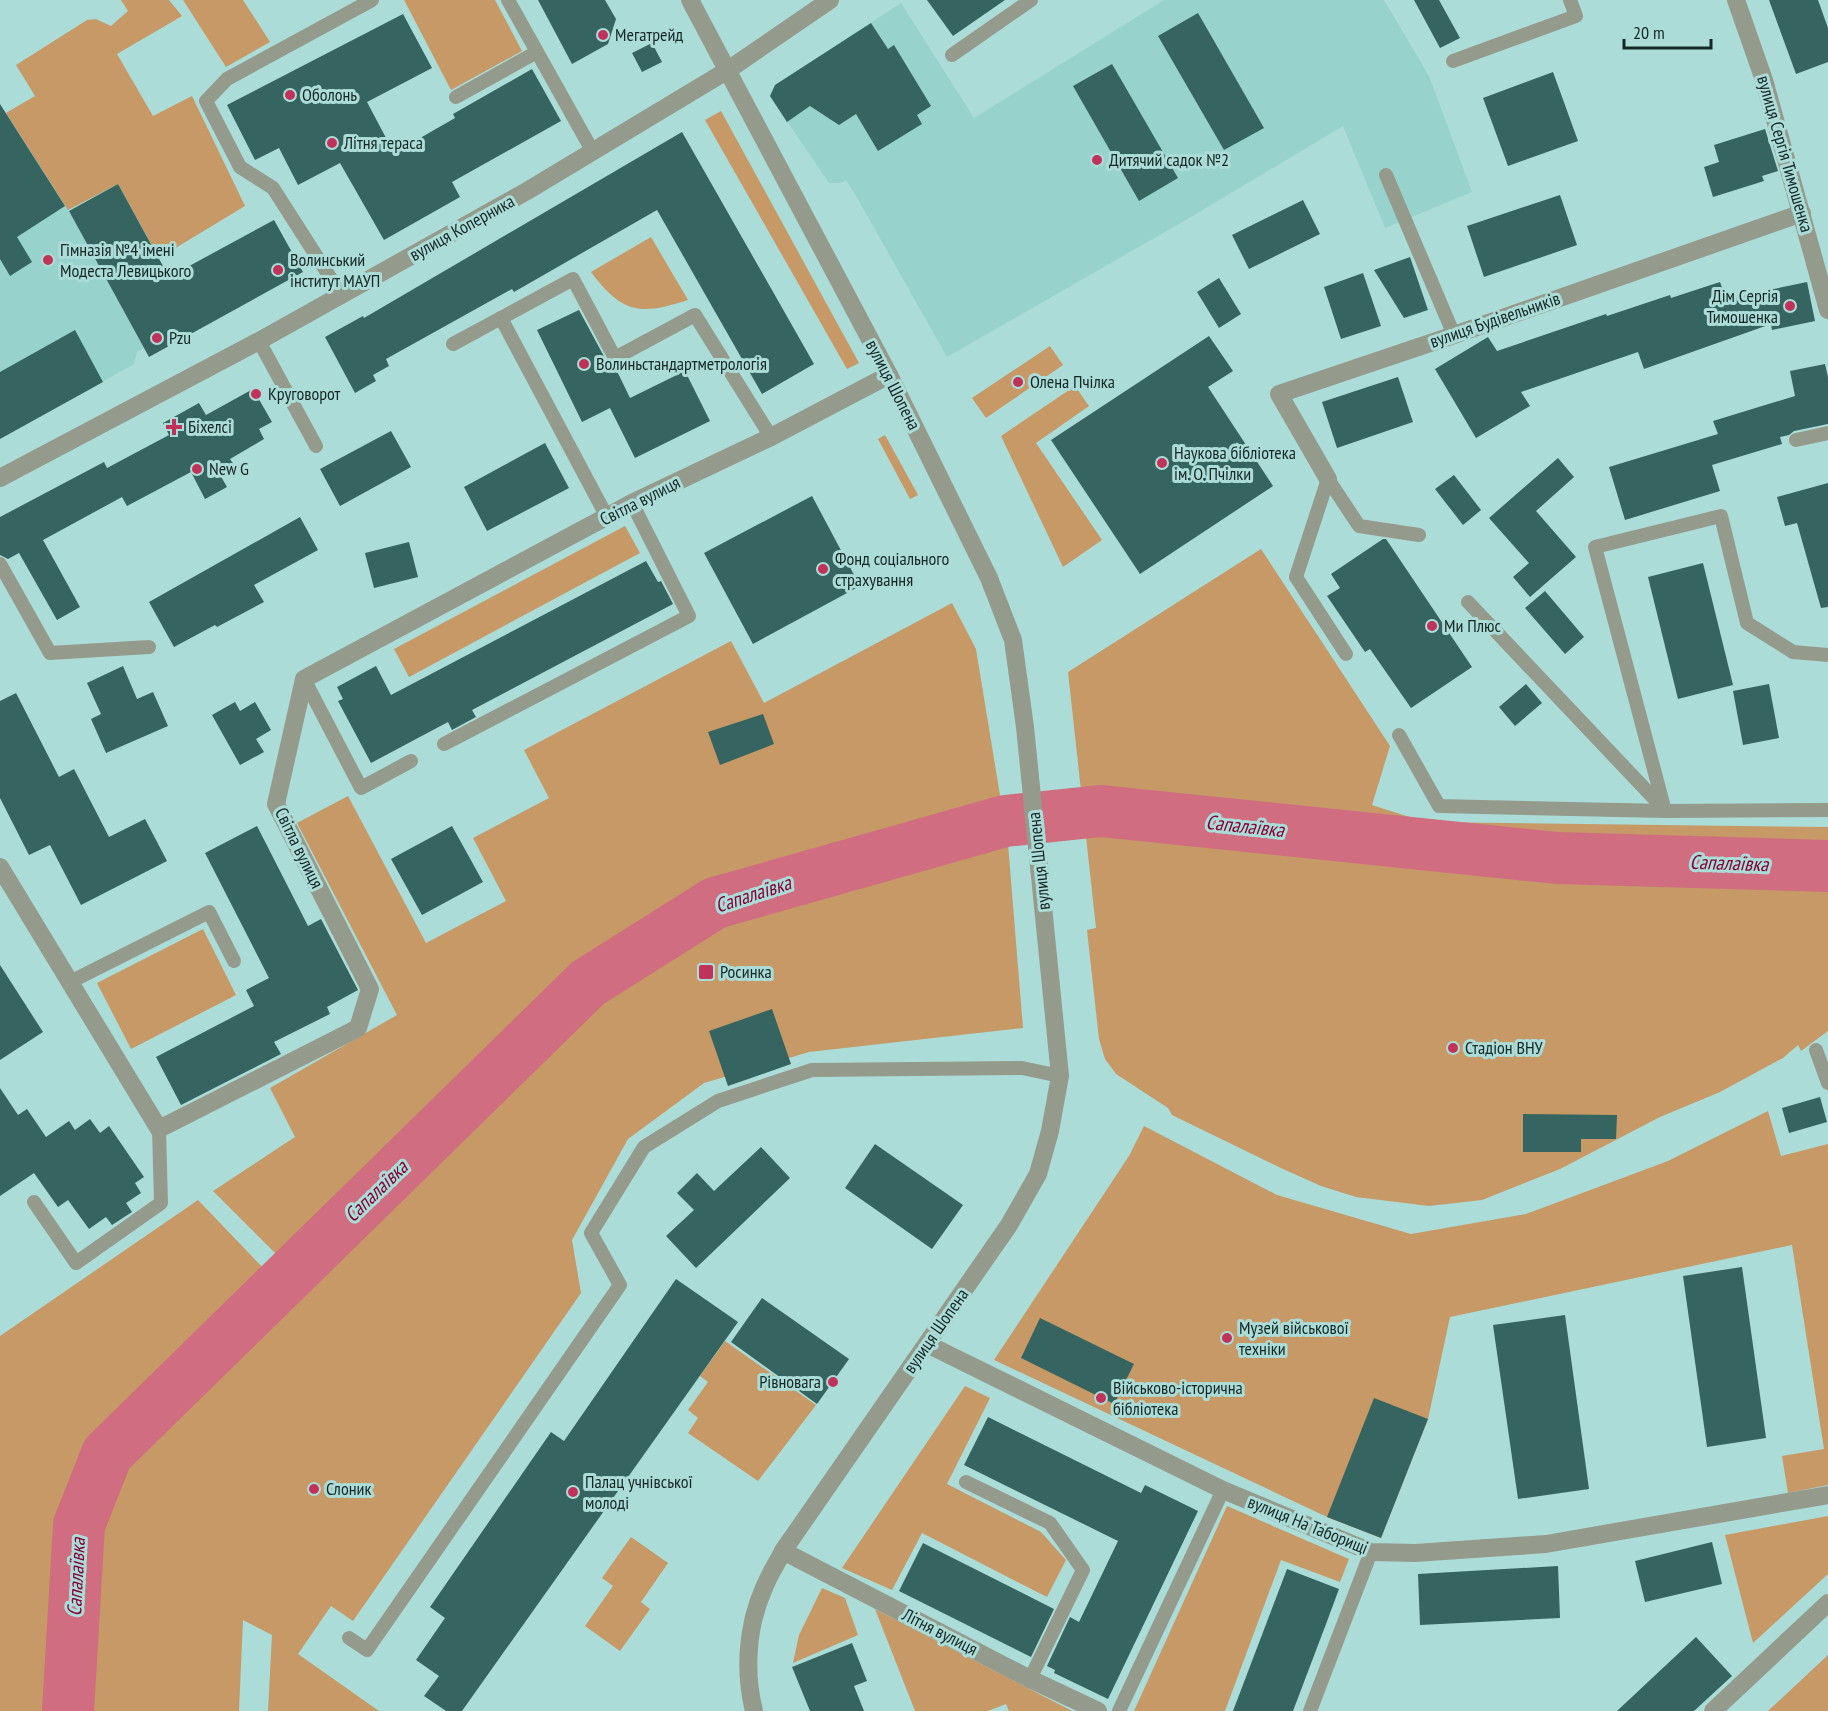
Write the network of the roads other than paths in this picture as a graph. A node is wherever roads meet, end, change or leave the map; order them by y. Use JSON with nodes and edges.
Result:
{"nodes":[{"id":1,"x":372,"y":0,"type":"edge"},
{"id":2,"x":508,"y":0,"type":"edge"},
{"id":3,"x":690,"y":0,"type":"edge"},
{"id":4,"x":830,"y":0,"type":"edge"},
{"id":5,"x":1031,"y":0,"type":"edge"},
{"id":6,"x":1570,"y":0,"type":"edge"},
{"id":7,"x":1736,"y":0,"type":"edge"},
{"id":8,"x":537,"y":52,"type":"junction"},
{"id":9,"x":952,"y":55,"type":"dead end"},
{"id":10,"x":1453,"y":61,"type":"dead end"},
{"id":11,"x":728,"y":70,"type":"junction"},
{"id":12,"x":456,"y":97,"type":"dead end"},
{"id":13,"x":593,"y":152,"type":"junction"},
{"id":14,"x":1386,"y":175,"type":"dead end"},
{"id":15,"x":1802,"y":213,"type":"junction"},
{"id":16,"x":342,"y":296,"type":"junction"},
{"id":17,"x":1828,"y":310,"type":"edge"},
{"id":18,"x":501,"y":318,"type":"junction"},
{"id":19,"x":1454,"y":335,"type":"junction"},
{"id":20,"x":259,"y":341,"type":"junction"},
{"id":21,"x":453,"y":344,"type":"dead end"},
{"id":22,"x":889,"y":375,"type":"junction"},
{"id":23,"x":1828,"y":432,"type":"edge"},
{"id":24,"x":771,"y":437,"type":"junction"},
{"id":25,"x":1796,"y":440,"type":"dead end"},
{"id":26,"x":316,"y":446,"type":"dead end"},
{"id":27,"x":0,"y":478,"type":"edge"},
{"id":28,"x":1328,"y":479,"type":"junction"},
{"id":29,"x":632,"y":503,"type":"junction"},
{"id":30,"x":607,"y":517,"type":"junction"},
{"id":31,"x":1419,"y":535,"type":"dead end"},
{"id":32,"x":0,"y":564,"type":"edge"},
{"id":33,"x":1468,"y":602,"type":"dead end"},
{"id":34,"x":149,"y":647,"type":"dead end"},
{"id":35,"x":1346,"y":654,"type":"dead end"},
{"id":36,"x":1828,"y":655,"type":"edge"},
{"id":37,"x":304,"y":679,"type":"junction"},
{"id":38,"x":1399,"y":735,"type":"dead end"},
{"id":39,"x":444,"y":744,"type":"dead end"},
{"id":40,"x":411,"y":761,"type":"dead end"},
{"id":41,"x":1828,"y":810,"type":"edge"},
{"id":42,"x":1665,"y":811,"type":"junction"},
{"id":43,"x":0,"y":867,"type":"edge"},
{"id":44,"x":234,"y":961,"type":"dead end"},
{"id":45,"x":70,"y":982,"type":"junction"},
{"id":46,"x":1816,"y":1050,"type":"dead end"},
{"id":47,"x":1060,"y":1076,"type":"junction"},
{"id":48,"x":1828,"y":1083,"type":"edge"},
{"id":49,"x":159,"y":1129,"type":"junction"},
{"id":50,"x":34,"y":1202,"type":"dead end"},
{"id":51,"x":927,"y":1344,"type":"junction"},
{"id":52,"x":966,"y":1482,"type":"dead end"},
{"id":53,"x":1223,"y":1490,"type":"junction"},
{"id":54,"x":1828,"y":1496,"type":"edge"},
{"id":55,"x":783,"y":1551,"type":"junction"},
{"id":56,"x":1371,"y":1552,"type":"junction"},
{"id":57,"x":1828,"y":1603,"type":"edge"},
{"id":58,"x":349,"y":1638,"type":"dead end"},
{"id":59,"x":1030,"y":1679,"type":"junction"},
{"id":60,"x":753,"y":1711,"type":"edge"},
{"id":61,"x":1098,"y":1711,"type":"edge"},
{"id":62,"x":1119,"y":1711,"type":"edge"},
{"id":63,"x":1310,"y":1711,"type":"edge"},
{"id":64,"x":1713,"y":1711,"type":"edge"}],
"edges":[{"from":1,"to":16,"type":"lane"},
{"from":2,"to":8,"type":"lane"},
{"from":3,"to":11,"type":"street","name":"вулиця Шопена"},
{"from":4,"to":11,"type":"street","name":"вулиця Коперника"},
{"from":5,"to":9,"type":"lane"},
{"from":6,"to":10,"type":"lane"},
{"from":7,"to":15,"type":"street","name":"вулиця Сергія Тимошенка"},
{"from":8,"to":12,"type":"lane"},
{"from":8,"to":13,"type":"lane"},
{"from":11,"to":13,"type":"street","name":"вулиця Коперника"},
{"from":11,"to":22,"type":"street","name":"вулиця Шопена"},
{"from":13,"to":16,"type":"street","name":"вулиця Коперника"},
{"from":14,"to":19,"type":"lane"},
{"from":15,"to":17,"type":"street","name":"вулиця Сергія Тимошенка"},
{"from":15,"to":19,"type":"street","name":"вулиця Будівельників"},
{"from":16,"to":20,"type":"street","name":"вулиця Коперника"},
{"from":18,"to":21,"type":"lane"},
{"from":18,"to":24,"type":"lane"},
{"from":18,"to":30,"type":"lane"},
{"from":19,"to":28,"type":"street","name":"вулиця Будівельників"},
{"from":20,"to":26,"type":"lane"},
{"from":20,"to":27,"type":"street","name":"вулиця Коперника"},
{"from":22,"to":24,"type":"street","name":"Світла вулиця"},
{"from":22,"to":47,"type":"street","name":"вулиця Шопена"},
{"from":23,"to":25,"type":"lane"},
{"from":24,"to":29,"type":"street","name":"Світла вулиця"},
{"from":28,"to":31,"type":"lane"},
{"from":28,"to":35,"type":"lane"},
{"from":29,"to":30,"type":"street","name":"Світла вулиця"},
{"from":29,"to":39,"type":"lane"},
{"from":30,"to":37,"type":"street","name":"Світла вулиця"},
{"from":32,"to":34,"type":"lane"},
{"from":33,"to":42,"type":"lane"},
{"from":36,"to":42,"type":"lane"},
{"from":37,"to":40,"type":"lane"},
{"from":37,"to":49,"type":"street","name":"Світла вулиця"},
{"from":38,"to":42,"type":"lane"},
{"from":41,"to":42,"type":"lane"},
{"from":43,"to":45,"type":"street"},
{"from":44,"to":45,"type":"lane"},
{"from":45,"to":49,"type":"street"},
{"from":46,"to":48,"type":"lane"},
{"from":47,"to":51,"type":"street","name":"вулиця Шопена"},
{"from":47,"to":58,"type":"lane"},
{"from":49,"to":50,"type":"lane"},
{"from":51,"to":53,"type":"street","name":"вулиця На Таборищі"},
{"from":51,"to":55,"type":"street","name":"вулиця Шопена"},
{"from":52,"to":59,"type":"lane"},
{"from":53,"to":56,"type":"street","name":"вулиця На Таборищі"},
{"from":53,"to":62,"type":"lane"},
{"from":54,"to":56,"type":"street","name":"вулиця На Таборищі"},
{"from":55,"to":59,"type":"street","name":"Літня вулиця"},
{"from":55,"to":60,"type":"street","name":"вулиця Шопена"},
{"from":56,"to":63,"type":"lane"},
{"from":57,"to":64,"type":"street"},
{"from":59,"to":61,"type":"street","name":"Літня вулиця"}]}
